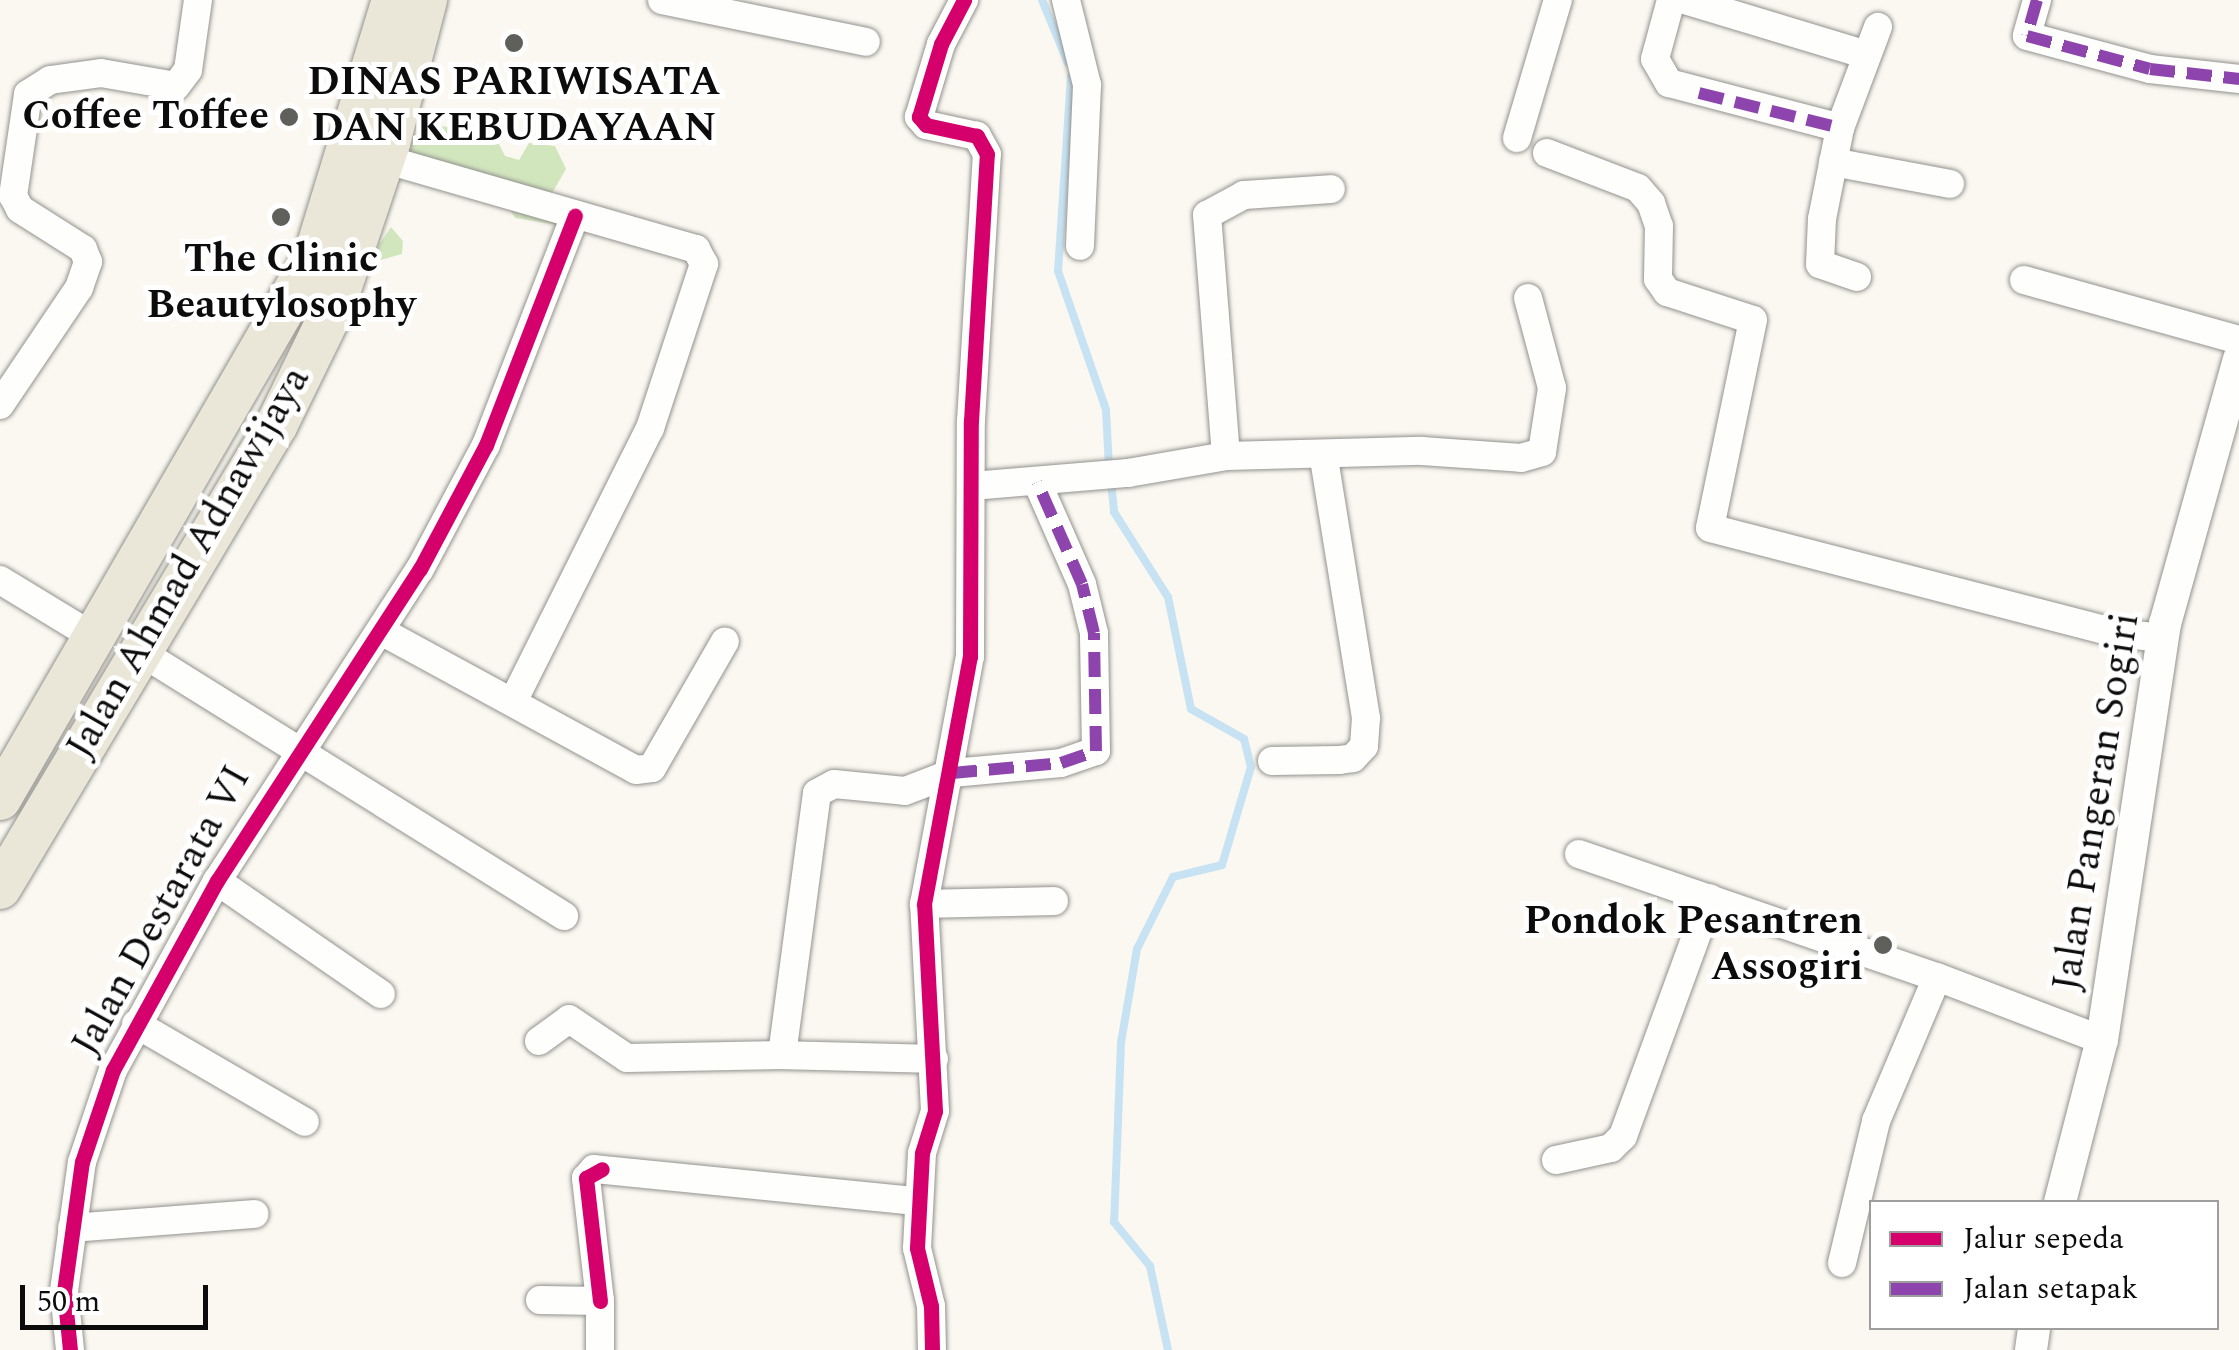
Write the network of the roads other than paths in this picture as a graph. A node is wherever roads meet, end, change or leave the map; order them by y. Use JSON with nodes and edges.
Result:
{"nodes":[{"id":1,"x":198,"y":0,"type":"edge"},
{"id":2,"x":393,"y":0,"type":"edge"},
{"id":3,"x":426,"y":0,"type":"edge"},
{"id":4,"x":662,"y":0,"type":"edge"},
{"id":5,"x":964,"y":0,"type":"edge"},
{"id":6,"x":1066,"y":0,"type":"edge"},
{"id":7,"x":1558,"y":0,"type":"edge"},
{"id":8,"x":1671,"y":0,"type":"edge"},
{"id":9,"x":1685,"y":0,"type":"edge"},
{"id":10,"x":2037,"y":0,"type":"edge"},
{"id":11,"x":1878,"y":28,"type":"dead end"},
{"id":12,"x":866,"y":42,"type":"dead end"},
{"id":13,"x":1864,"y":54,"type":"junction"},
{"id":14,"x":2239,"y":78,"type":"edge"},
{"id":15,"x":1840,"y":128,"type":"junction"},
{"id":16,"x":1517,"y":138,"type":"dead end"},
{"id":17,"x":1547,"y":153,"type":"dead end"},
{"id":18,"x":384,"y":159,"type":"junction"},
{"id":19,"x":1833,"y":162,"type":"junction"},
{"id":20,"x":1950,"y":184,"type":"dead end"},
{"id":21,"x":1331,"y":189,"type":"dead end"},
{"id":22,"x":575,"y":216,"type":"junction"},
{"id":23,"x":1080,"y":246,"type":"dead end"},
{"id":24,"x":1857,"y":277,"type":"dead end"},
{"id":25,"x":2024,"y":280,"type":"dead end"},
{"id":26,"x":1528,"y":298,"type":"dead end"},
{"id":27,"x":2239,"y":340,"type":"edge"},
{"id":28,"x":2239,"y":358,"type":"edge"},
{"id":29,"x":5,"y":388,"type":"edge"},
{"id":30,"x":214,"y":436,"type":"junction"},
{"id":31,"x":1226,"y":456,"type":"junction"},
{"id":32,"x":1324,"y":458,"type":"junction"},
{"id":33,"x":253,"y":461,"type":"junction"},
{"id":34,"x":1037,"y":482,"type":"junction"},
{"id":35,"x":972,"y":486,"type":"junction"},
{"id":36,"x":173,"y":501,"type":"junction"},
{"id":37,"x":214,"y":526,"type":"junction"},
{"id":38,"x":0,"y":580,"type":"edge"},
{"id":39,"x":380,"y":631,"type":"junction"},
{"id":40,"x":92,"y":636,"type":"junction"},
{"id":41,"x":2163,"y":638,"type":"junction"},
{"id":42,"x":725,"y":640,"type":"dead end"},
{"id":43,"x":140,"y":650,"type":"junction"},
{"id":44,"x":513,"y":701,"type":"junction"},
{"id":45,"x":300,"y":750,"type":"junction"},
{"id":46,"x":1272,"y":761,"type":"dead end"},
{"id":47,"x":952,"y":773,"type":"junction"},
{"id":48,"x":0,"y":799,"type":"edge"},
{"id":49,"x":1579,"y":854,"type":"dead end"},
{"id":50,"x":217,"y":881,"type":"junction"},
{"id":51,"x":0,"y":888,"type":"edge"},
{"id":52,"x":1710,"y":898,"type":"junction"},
{"id":53,"x":1054,"y":901,"type":"dead end"},
{"id":54,"x":924,"y":904,"type":"junction"},
{"id":55,"x":564,"y":916,"type":"dead end"},
{"id":56,"x":1936,"y":976,"type":"junction"},
{"id":57,"x":380,"y":994,"type":"dead end"},
{"id":58,"x":136,"y":1024,"type":"junction"},
{"id":59,"x":2102,"y":1040,"type":"junction"},
{"id":60,"x":540,"y":1041,"type":"dead end"},
{"id":61,"x":782,"y":1056,"type":"junction"},
{"id":62,"x":934,"y":1059,"type":"junction"},
{"id":63,"x":304,"y":1122,"type":"dead end"},
{"id":64,"x":1556,"y":1160,"type":"dead end"},
{"id":65,"x":2061,"y":1200,"type":"edge"},
{"id":66,"x":917,"y":1201,"type":"junction"},
{"id":67,"x":254,"y":1214,"type":"dead end"},
{"id":68,"x":72,"y":1228,"type":"junction"},
{"id":69,"x":1842,"y":1263,"type":"dead end"},
{"id":70,"x":540,"y":1300,"type":"dead end"},
{"id":71,"x":600,"y":1301,"type":"junction"},
{"id":72,"x":70,"y":1350,"type":"edge"},
{"id":73,"x":600,"y":1350,"type":"edge"},
{"id":74,"x":932,"y":1350,"type":"edge"}],
"edges":[{"from":1,"to":29,"type":"street"},
{"from":2,"to":30,"type":"main road","name":"Jalan Ahmad Adnawijaya"},
{"from":3,"to":18,"type":"main road","name":"Jalan Ahmad Adnawijaya"},
{"from":4,"to":12,"type":"street"},
{"from":5,"to":35,"type":"street"},
{"from":6,"to":23,"type":"street"},
{"from":7,"to":16,"type":"street"},
{"from":8,"to":15,"type":"street"},
{"from":9,"to":13,"type":"street"},
{"from":10,"to":14,"type":"street"},
{"from":11,"to":13,"type":"street"},
{"from":13,"to":15,"type":"street"},
{"from":15,"to":19,"type":"street"},
{"from":17,"to":41,"type":"street"},
{"from":18,"to":22,"type":"street"},
{"from":18,"to":33,"type":"main road","name":"Jalan Ahmad Adnawijaya"},
{"from":19,"to":20,"type":"street"},
{"from":19,"to":24,"type":"street"},
{"from":21,"to":31,"type":"street"},
{"from":22,"to":39,"type":"street","name":"Jalan Destarata VI"},
{"from":22,"to":44,"type":"street"},
{"from":25,"to":27,"type":"street"},
{"from":26,"to":32,"type":"street"},
{"from":28,"to":41,"type":"street","name":"Jalan Pangeran Sogiri"},
{"from":30,"to":33,"type":"main road"},
{"from":30,"to":36,"type":"main road","name":"Jalan Ahmad Adnawijaya"},
{"from":31,"to":32,"type":"street"},
{"from":31,"to":34,"type":"street"},
{"from":32,"to":46,"type":"street"},
{"from":33,"to":37,"type":"main road","name":"Jalan Ahmad Adnawijaya"},
{"from":34,"to":35,"type":"street"},
{"from":34,"to":47,"type":"street"},
{"from":35,"to":47,"type":"street"},
{"from":36,"to":37,"type":"main road"},
{"from":36,"to":40,"type":"main road","name":"Jalan Ahmad Adnawijaya"},
{"from":37,"to":43,"type":"main road","name":"Jalan Ahmad Adnawijaya"},
{"from":38,"to":40,"type":"street"},
{"from":39,"to":44,"type":"street"},
{"from":39,"to":45,"type":"street","name":"Jalan Destarata VI"},
{"from":40,"to":48,"type":"main road","name":"Jalan Ahmad Adnawijaya"},
{"from":41,"to":59,"type":"street","name":"Jalan Pangeran Sogiri"},
{"from":42,"to":44,"type":"street"},
{"from":43,"to":45,"type":"street"},
{"from":43,"to":51,"type":"main road","name":"Jalan Ahmad Adnawijaya"},
{"from":45,"to":50,"type":"street","name":"Jalan Destarata VI"},
{"from":45,"to":55,"type":"street"},
{"from":47,"to":54,"type":"street"},
{"from":47,"to":61,"type":"street"},
{"from":49,"to":52,"type":"street"},
{"from":50,"to":57,"type":"street"},
{"from":50,"to":58,"type":"street","name":"Jalan Destarata VI"},
{"from":52,"to":56,"type":"street"},
{"from":52,"to":64,"type":"street"},
{"from":53,"to":54,"type":"street"},
{"from":54,"to":62,"type":"street"},
{"from":56,"to":59,"type":"street"},
{"from":56,"to":69,"type":"street"},
{"from":58,"to":63,"type":"street"},
{"from":58,"to":68,"type":"street","name":"Jalan Destarata VI"},
{"from":59,"to":65,"type":"street","name":"Jalan Pangeran Sogiri"},
{"from":60,"to":61,"type":"street"},
{"from":61,"to":62,"type":"street"},
{"from":62,"to":66,"type":"street"},
{"from":66,"to":71,"type":"street"},
{"from":66,"to":74,"type":"street"},
{"from":67,"to":68,"type":"street"},
{"from":68,"to":72,"type":"street","name":"Jalan Destarata VI"},
{"from":70,"to":71,"type":"street"},
{"from":71,"to":73,"type":"street"}]}
